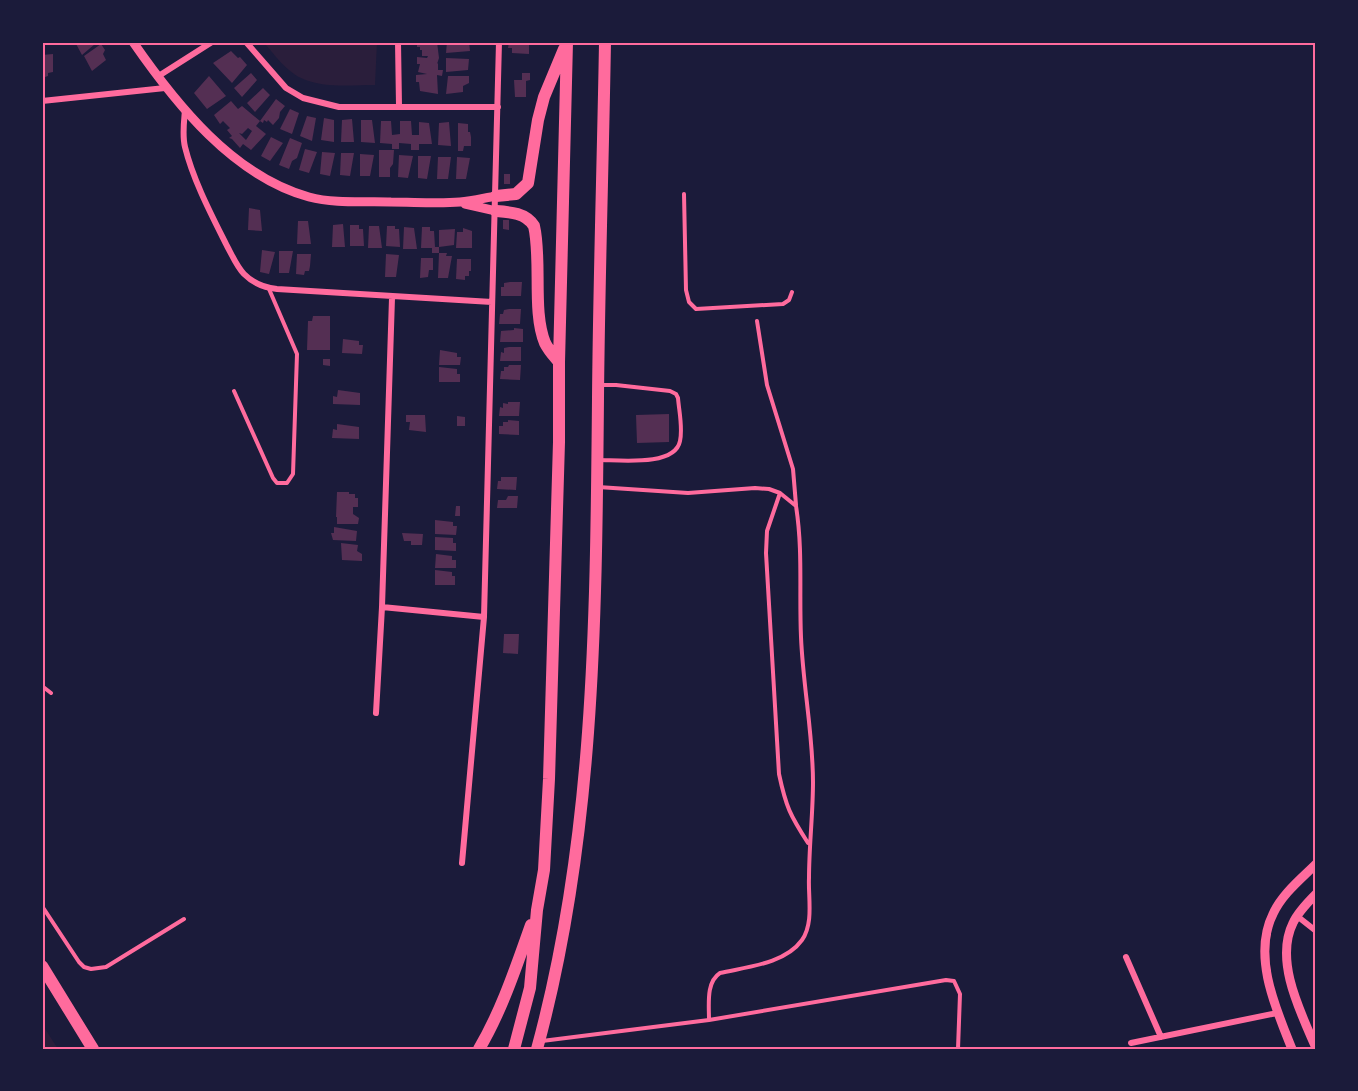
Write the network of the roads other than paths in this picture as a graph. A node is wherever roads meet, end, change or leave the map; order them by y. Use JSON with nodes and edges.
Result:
{"nodes":[{"id":1,"x":133,"y":42,"type":"edge"},
{"id":2,"x":212,"y":42,"type":"edge"},
{"id":3,"x":246,"y":42,"type":"edge"},
{"id":4,"x":398,"y":42,"type":"edge"},
{"id":5,"x":499,"y":42,"type":"edge"},
{"id":6,"x":567,"y":42,"type":"edge"},
{"id":7,"x":605,"y":42,"type":"edge"},
{"id":8,"x":158,"y":77,"type":"junction"},
{"id":9,"x":165,"y":88,"type":"junction"},
{"id":10,"x":42,"y":101,"type":"edge"},
{"id":11,"x":399,"y":106,"type":"junction"},
{"id":12,"x":498,"y":107,"type":"junction"},
{"id":13,"x":184,"y":110,"type":"junction"},
{"id":14,"x":684,"y":194,"type":"dead end"},
{"id":15,"x":496,"y":196,"type":"junction"},
{"id":16,"x":459,"y":202,"type":"junction"},
{"id":17,"x":496,"y":211,"type":"junction"},
{"id":18,"x":269,"y":289,"type":"junction"},
{"id":19,"x":792,"y":292,"type":"dead end"},
{"id":20,"x":392,"y":298,"type":"junction"},
{"id":21,"x":492,"y":302,"type":"junction"},
{"id":22,"x":758,"y":321,"type":"dead end"},
{"id":23,"x":559,"y":362,"type":"junction"},
{"id":24,"x":598,"y":385,"type":"junction"},
{"id":25,"x":234,"y":391,"type":"dead end"},
{"id":26,"x":597,"y":460,"type":"junction"},
{"id":27,"x":597,"y":487,"type":"junction"},
{"id":28,"x":780,"y":493,"type":"junction"},
{"id":29,"x":796,"y":506,"type":"junction"},
{"id":30,"x":382,"y":607,"type":"junction"},
{"id":31,"x":484,"y":617,"type":"junction"},
{"id":32,"x":42,"y":686,"type":"edge"},
{"id":33,"x":51,"y":693,"type":"dead end"},
{"id":34,"x":376,"y":713,"type":"dead end"},
{"id":35,"x":810,"y":844,"type":"junction"},
{"id":36,"x":462,"y":863,"type":"dead end"},
{"id":37,"x":1316,"y":864,"type":"edge"},
{"id":38,"x":1316,"y":894,"type":"edge"},
{"id":39,"x":42,"y":906,"type":"edge"},
{"id":40,"x":537,"y":910,"type":"junction"},
{"id":41,"x":1297,"y":916,"type":"junction"},
{"id":42,"x":184,"y":919,"type":"dead end"},
{"id":43,"x":1316,"y":931,"type":"edge"},
{"id":44,"x":1126,"y":957,"type":"dead end"},
{"id":45,"x":42,"y":966,"type":"edge"},
{"id":46,"x":1277,"y":1013,"type":"junction"},
{"id":47,"x":709,"y":1020,"type":"junction"},
{"id":48,"x":1161,"y":1037,"type":"junction"},
{"id":49,"x":1131,"y":1042,"type":"dead end"},
{"id":50,"x":538,"y":1045,"type":"edge"},
{"id":51,"x":1316,"y":1048,"type":"edge"},
{"id":52,"x":93,"y":1049,"type":"edge"},
{"id":53,"x":479,"y":1049,"type":"edge"},
{"id":54,"x":514,"y":1049,"type":"edge"},
{"id":55,"x":958,"y":1049,"type":"edge"},
{"id":56,"x":1292,"y":1049,"type":"edge"}],
"edges":[{"from":1,"to":8,"type":"street"},
{"from":2,"to":8,"type":"street"},
{"from":3,"to":11,"type":"street"},
{"from":4,"to":11,"type":"street"},
{"from":5,"to":12,"type":"street"},
{"from":6,"to":15,"type":"main road"},
{"from":6,"to":23,"type":"main road"},
{"from":7,"to":24,"type":"main road"},
{"from":8,"to":9,"type":"street"},
{"from":9,"to":10,"type":"street"},
{"from":9,"to":13,"type":"street"},
{"from":11,"to":12,"type":"street"},
{"from":12,"to":15,"type":"street"},
{"from":13,"to":16,"type":"street"},
{"from":13,"to":18,"type":"street"},
{"from":14,"to":19,"type":"lane"},
{"from":15,"to":16,"type":"street"},
{"from":15,"to":17,"type":"street"},
{"from":16,"to":17,"type":"street"},
{"from":17,"to":21,"type":"street"},
{"from":17,"to":23,"type":"main road"},
{"from":18,"to":20,"type":"street"},
{"from":18,"to":25,"type":"lane"},
{"from":20,"to":21,"type":"street"},
{"from":20,"to":30,"type":"street"},
{"from":21,"to":31,"type":"street"},
{"from":22,"to":29,"type":"lane"},
{"from":23,"to":40,"type":"main road"},
{"from":24,"to":26,"type":"main road"},
{"from":24,"to":26,"type":"lane"},
{"from":26,"to":27,"type":"main road"},
{"from":27,"to":28,"type":"lane"},
{"from":27,"to":50,"type":"main road"},
{"from":28,"to":29,"type":"lane"},
{"from":28,"to":35,"type":"lane"},
{"from":29,"to":35,"type":"lane"},
{"from":30,"to":31,"type":"street"},
{"from":30,"to":34,"type":"street"},
{"from":31,"to":36,"type":"street"},
{"from":32,"to":33,"type":"lane"},
{"from":35,"to":47,"type":"lane"},
{"from":37,"to":46,"type":"street"},
{"from":38,"to":41,"type":"street"},
{"from":39,"to":42,"type":"lane"},
{"from":40,"to":53,"type":"main road"},
{"from":40,"to":54,"type":"main road"},
{"from":41,"to":43,"type":"street"},
{"from":41,"to":51,"type":"street"},
{"from":44,"to":48,"type":"street"},
{"from":45,"to":52,"type":"main road"},
{"from":46,"to":48,"type":"street"},
{"from":46,"to":56,"type":"street"},
{"from":47,"to":50,"type":"lane"},
{"from":47,"to":55,"type":"lane"},
{"from":48,"to":49,"type":"street"}]}
